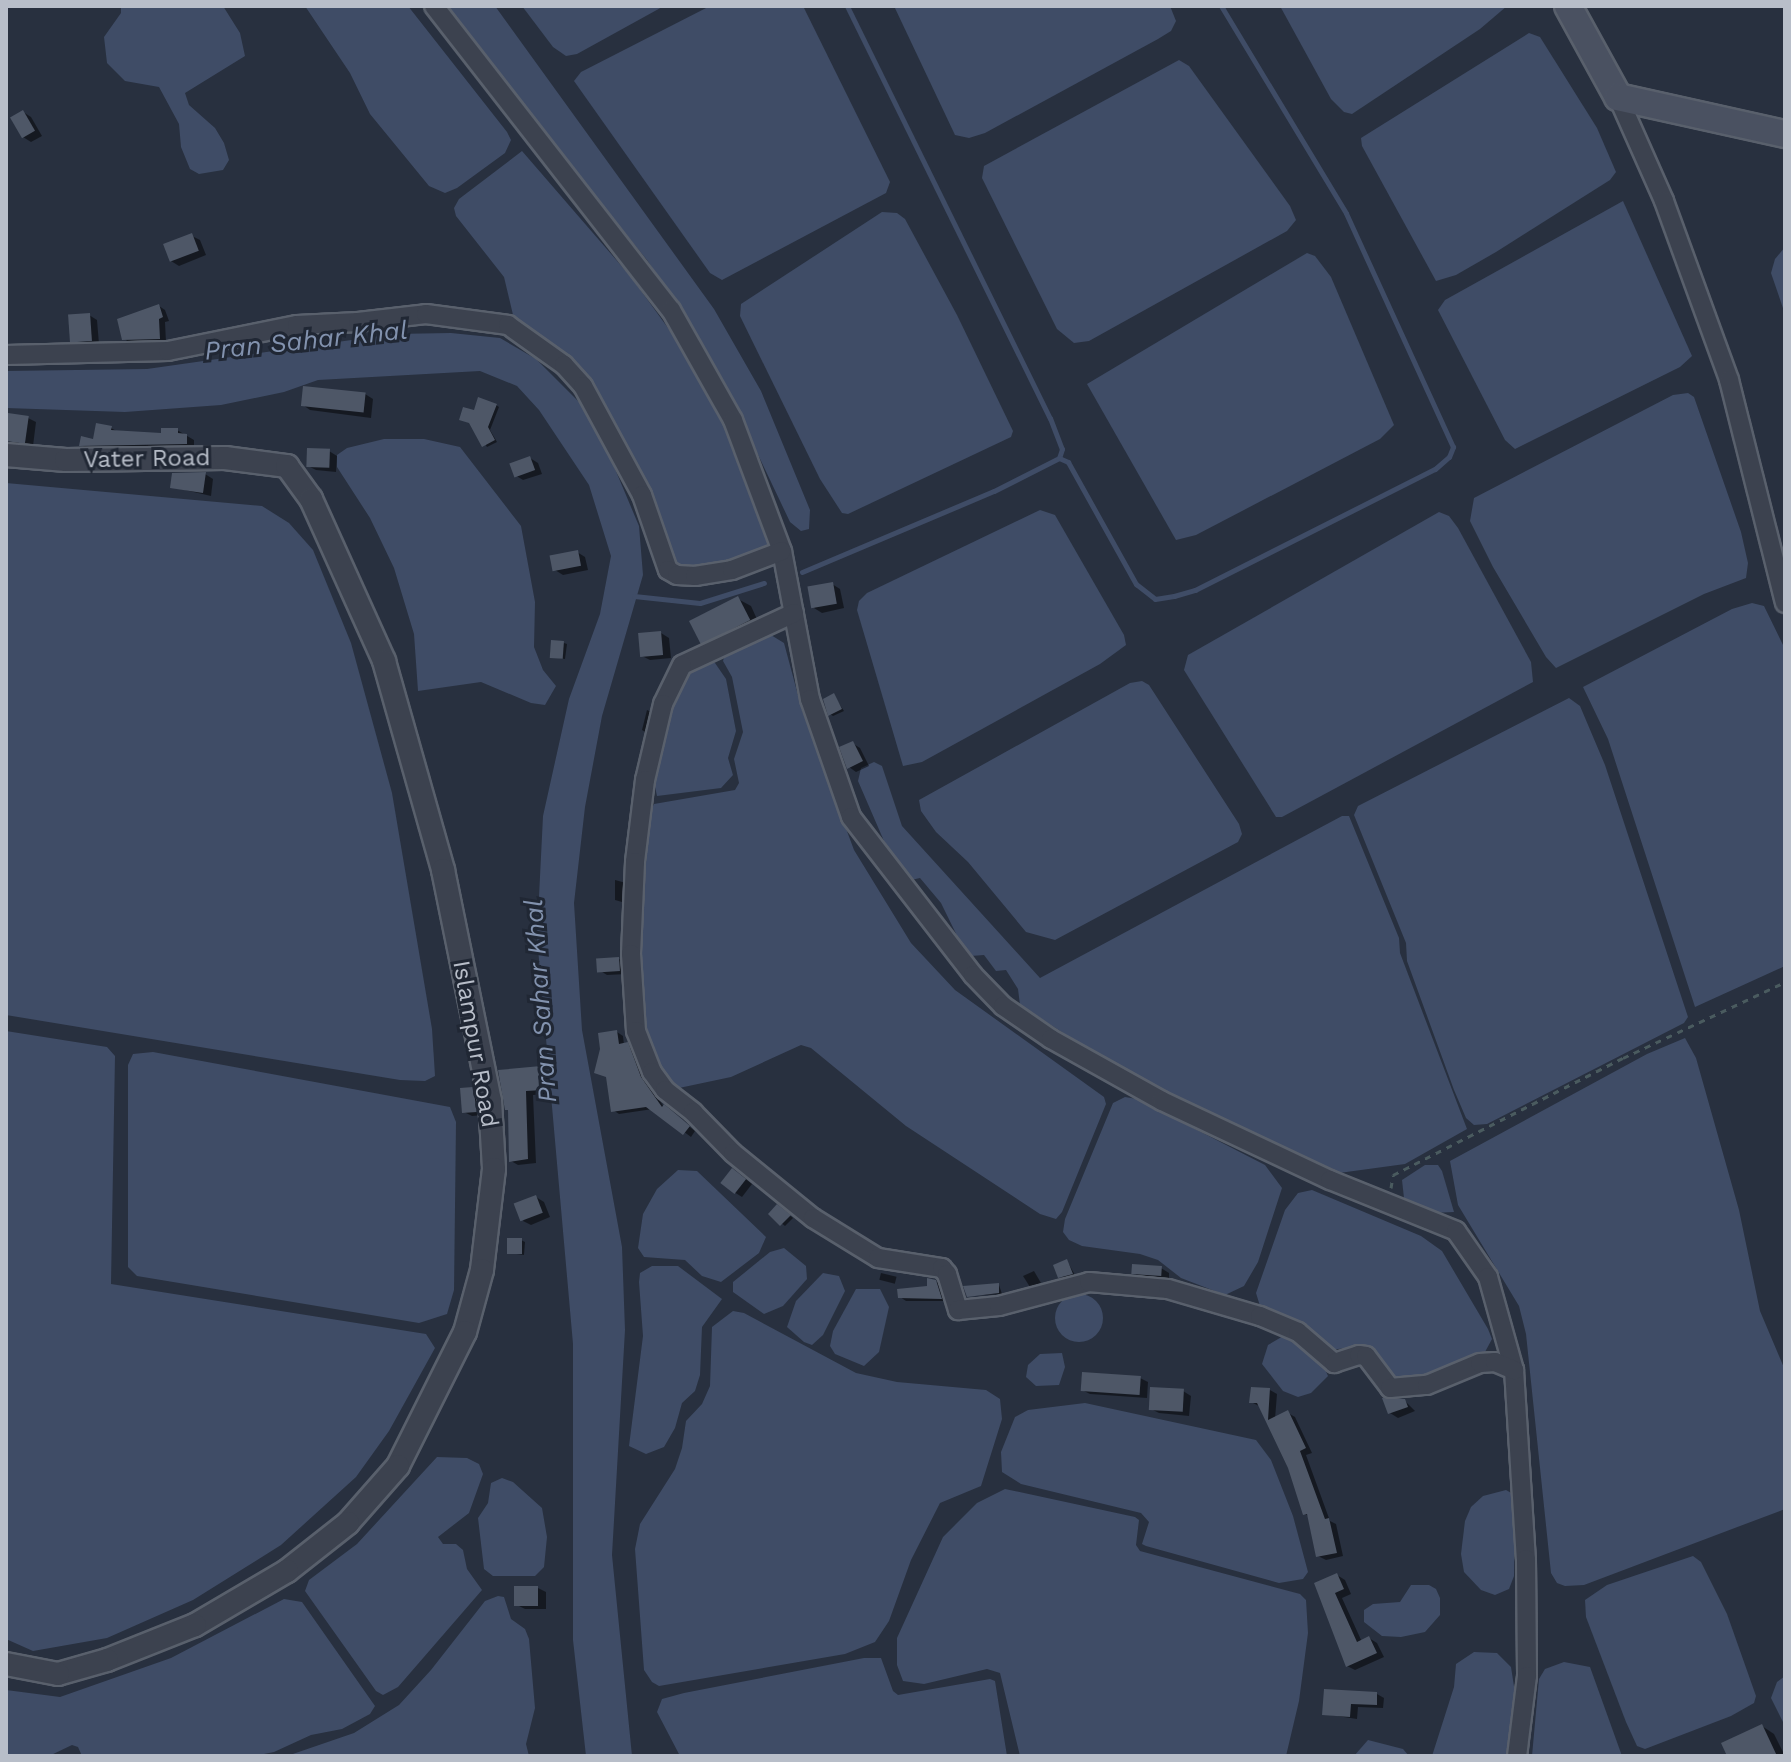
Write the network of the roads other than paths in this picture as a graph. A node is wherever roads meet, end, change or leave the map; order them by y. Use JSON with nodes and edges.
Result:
{"nodes":[{"id":1,"x":434,"y":6,"type":"edge"},
{"id":2,"x":1568,"y":6,"type":"edge"},
{"id":3,"x":1618,"y":97,"type":"junction"},
{"id":4,"x":1785,"y":134,"type":"edge"},
{"id":5,"x":6,"y":355,"type":"edge"},
{"id":6,"x":6,"y":455,"type":"edge"},
{"id":7,"x":287,"y":466,"type":"joint"},
{"id":8,"x":782,"y":551,"type":"junction"},
{"id":9,"x":1785,"y":603,"type":"edge"},
{"id":10,"x":794,"y":613,"type":"junction"},
{"id":11,"x":1514,"y":1370,"type":"junction"},
{"id":12,"x":6,"y":1664,"type":"edge"},
{"id":13,"x":1517,"y":1756,"type":"edge"}],
"edges":[{"from":1,"to":8,"type":"street"},
{"from":2,"to":3,"type":"main road"},
{"from":3,"to":4,"type":"main road"},
{"from":3,"to":9,"type":"street"},
{"from":5,"to":8,"type":"street"},
{"from":6,"to":7,"type":"street","name":"Vater Road"},
{"from":7,"to":12,"type":"street","name":"Islampur Road"},
{"from":8,"to":10,"type":"street"},
{"from":10,"to":11,"type":"street"},
{"from":10,"to":11,"type":"street"},
{"from":11,"to":13,"type":"street"}]}
